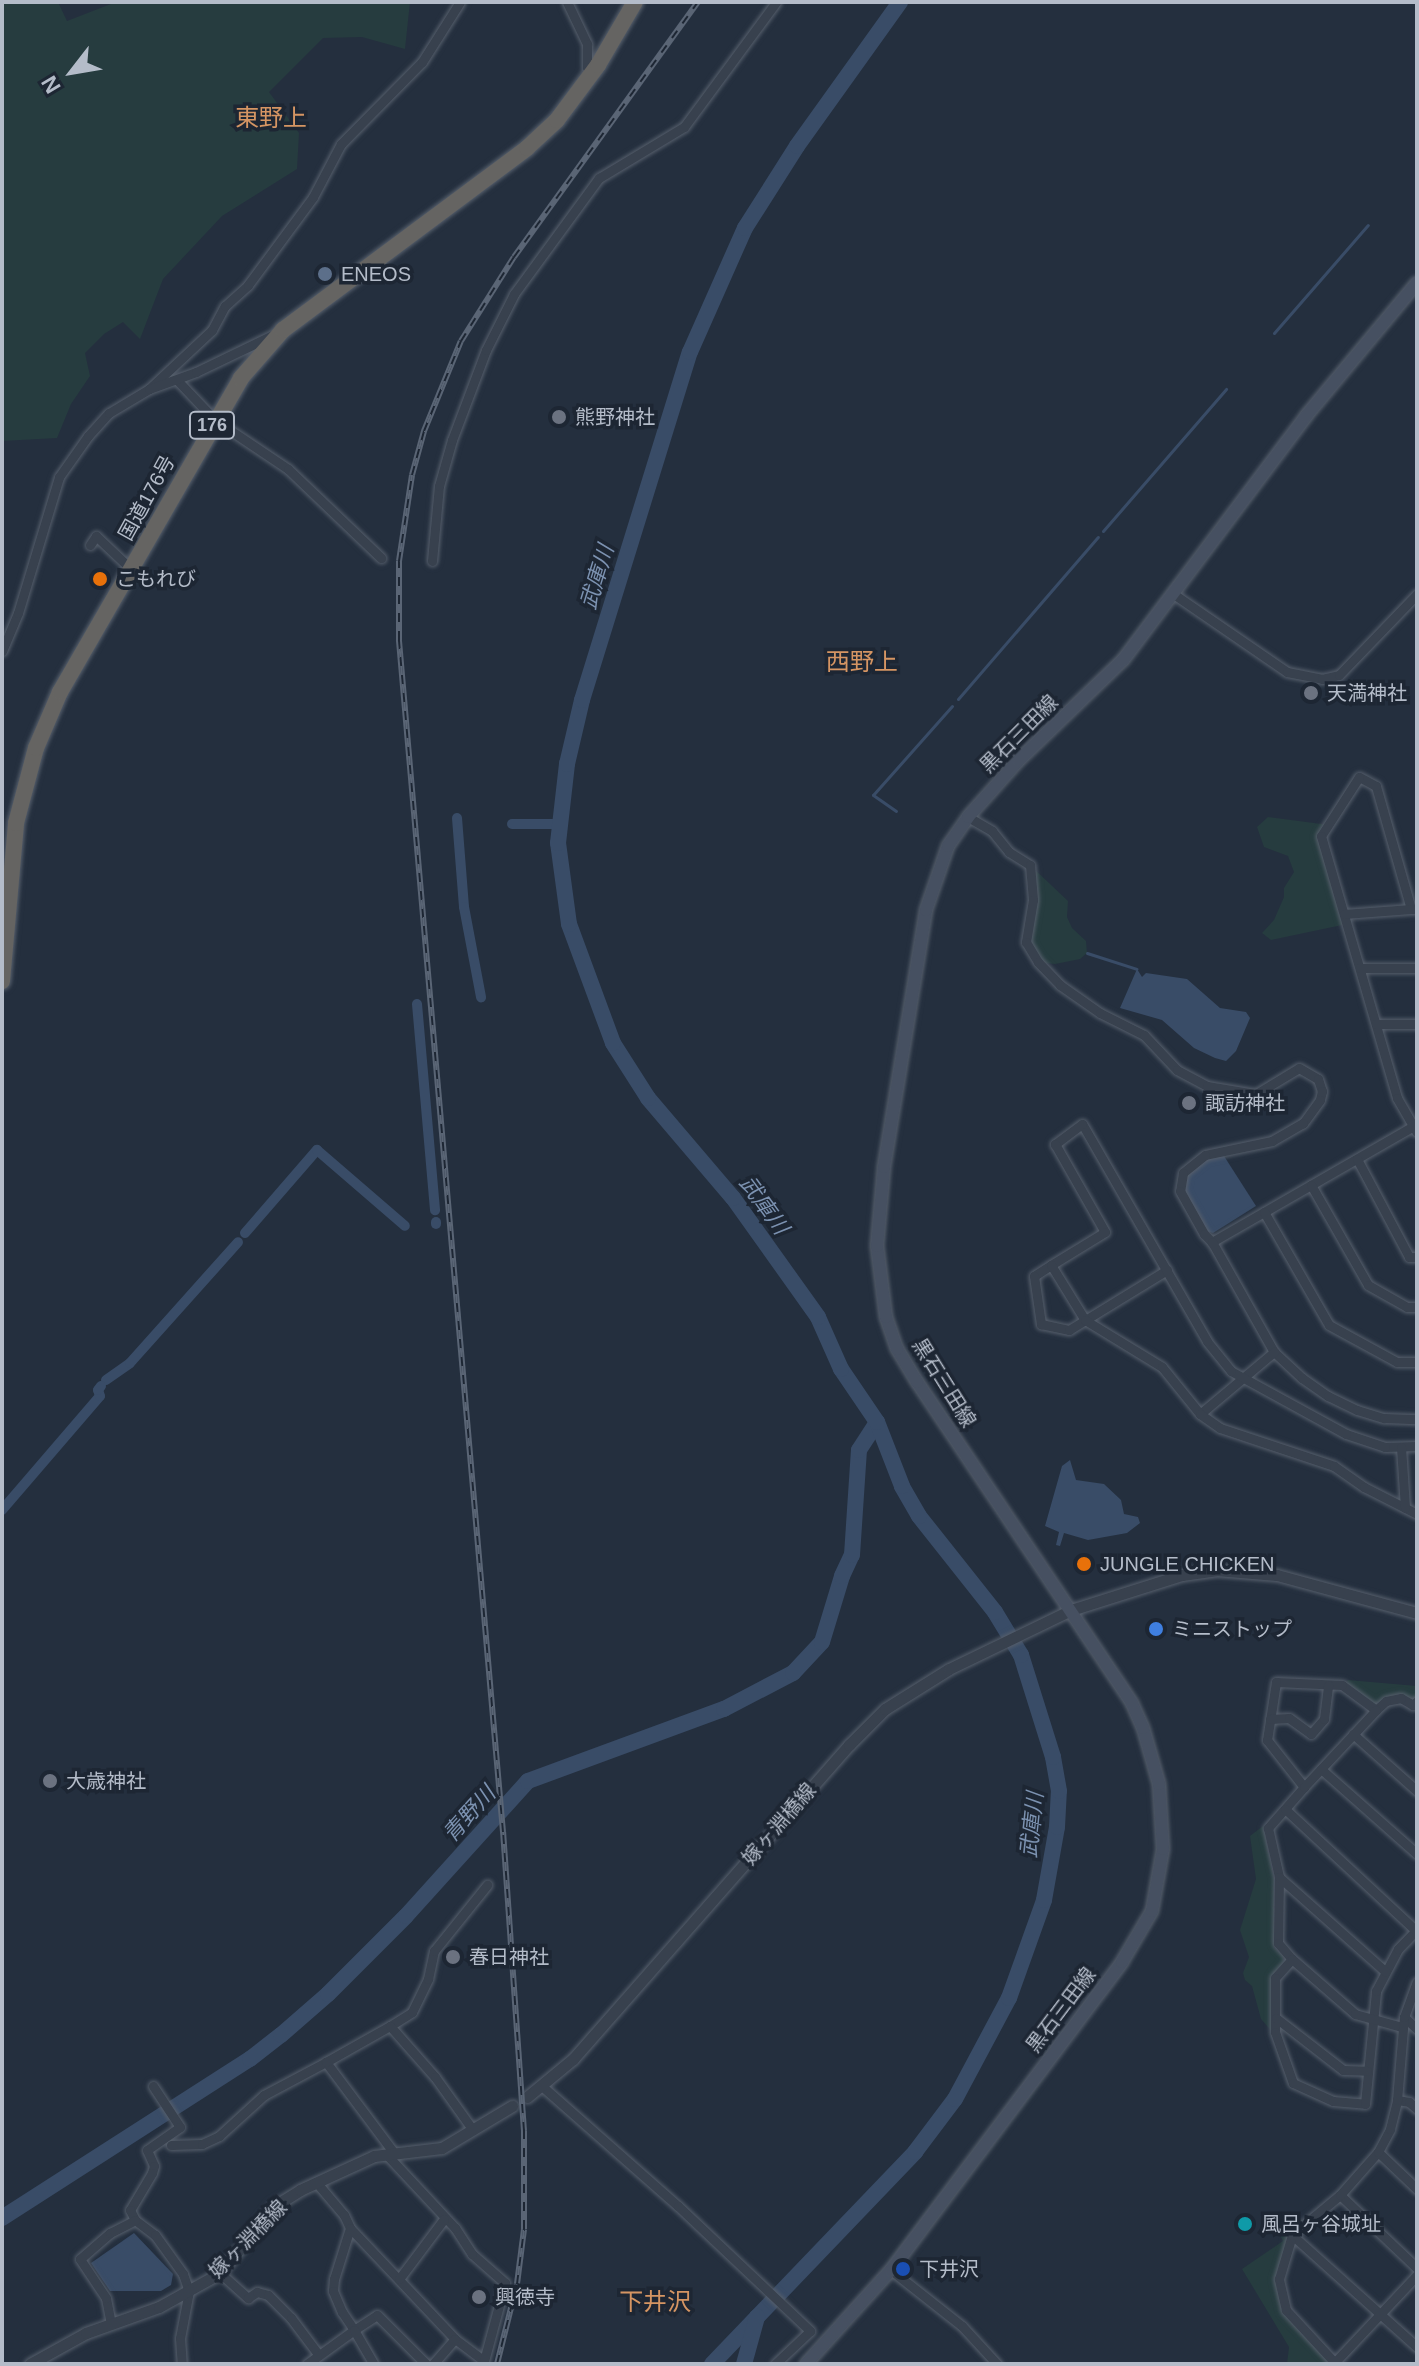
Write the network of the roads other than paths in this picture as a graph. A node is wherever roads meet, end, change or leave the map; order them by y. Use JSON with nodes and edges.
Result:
{"nodes":[{"id":1,"x":460,"y":2,"type":"edge"},
{"id":2,"x":567,"y":2,"type":"edge"},
{"id":3,"x":635,"y":2,"type":"edge"},
{"id":4,"x":776,"y":2,"type":"edge"},
{"id":5,"x":592,"y":73,"type":"junction"},
{"id":6,"x":1417,"y":283,"type":"edge"},
{"id":7,"x":283,"y":330,"type":"junction"},
{"id":8,"x":177,"y":380,"type":"junction"},
{"id":9,"x":149,"y":389,"type":"junction"},
{"id":10,"x":215,"y":420,"type":"junction"},
{"id":11,"x":90,"y":545,"type":"dead end"},
{"id":12,"x":381,"y":558,"type":"dead end"},
{"id":13,"x":432,"y":561,"type":"dead end"},
{"id":14,"x":131,"y":569,"type":"junction"},
{"id":15,"x":1417,"y":594,"type":"edge"},
{"id":16,"x":1175,"y":595,"type":"junction"},
{"id":17,"x":2,"y":651,"type":"edge"},
{"id":18,"x":968,"y":817,"type":"junction"},
{"id":19,"x":1414,"y":909,"type":"edge"},
{"id":20,"x":1344,"y":914,"type":"junction"},
{"id":21,"x":1360,"y":968,"type":"junction"},
{"id":22,"x":1417,"y":968,"type":"edge"},
{"id":23,"x":2,"y":981,"type":"edge"},
{"id":24,"x":1376,"y":1024,"type":"junction"},
{"id":25,"x":1417,"y":1024,"type":"edge"},
{"id":26,"x":1416,"y":1128,"type":"edge"},
{"id":27,"x":1357,"y":1159,"type":"junction"},
{"id":28,"x":1311,"y":1185,"type":"junction"},
{"id":29,"x":1264,"y":1212,"type":"junction"},
{"id":30,"x":1212,"y":1242,"type":"junction"},
{"id":31,"x":1417,"y":1257,"type":"edge"},
{"id":32,"x":1051,"y":1265,"type":"junction"},
{"id":33,"x":1167,"y":1270,"type":"junction"},
{"id":34,"x":1417,"y":1307,"type":"edge"},
{"id":35,"x":1085,"y":1320,"type":"junction"},
{"id":36,"x":1274,"y":1352,"type":"junction"},
{"id":37,"x":1417,"y":1362,"type":"edge"},
{"id":38,"x":1243,"y":1378,"type":"junction"},
{"id":39,"x":1200,"y":1414,"type":"junction"},
{"id":40,"x":1417,"y":1419,"type":"edge"},
{"id":41,"x":1417,"y":1446,"type":"edge"},
{"id":42,"x":1401,"y":1447,"type":"junction"},
{"id":43,"x":1405,"y":1508,"type":"junction"},
{"id":44,"x":1417,"y":1514,"type":"edge"},
{"id":45,"x":1071,"y":1610,"type":"junction"},
{"id":46,"x":1417,"y":1613,"type":"edge"},
{"id":47,"x":1328,"y":1685,"type":"junction"},
{"id":48,"x":1416,"y":1705,"type":"edge"},
{"id":49,"x":1376,"y":1710,"type":"junction"},
{"id":50,"x":1270,"y":1719,"type":"junction"},
{"id":51,"x":1353,"y":1734,"type":"junction"},
{"id":52,"x":1321,"y":1769,"type":"junction"},
{"id":53,"x":1304,"y":1787,"type":"junction"},
{"id":54,"x":1417,"y":1791,"type":"edge"},
{"id":55,"x":1285,"y":1809,"type":"junction"},
{"id":56,"x":1417,"y":1854,"type":"edge"},
{"id":57,"x":1279,"y":1877,"type":"junction"},
{"id":58,"x":487,"y":1885,"type":"dead end"},
{"id":59,"x":1416,"y":1930,"type":"edge"},
{"id":60,"x":1292,"y":1959,"type":"junction"},
{"id":61,"x":1385,"y":1971,"type":"junction"},
{"id":62,"x":1417,"y":1982,"type":"edge"},
{"id":63,"x":1276,"y":2018,"type":"junction"},
{"id":64,"x":1371,"y":2021,"type":"junction"},
{"id":65,"x":1403,"y":2022,"type":"junction"},
{"id":66,"x":390,"y":2026,"type":"junction"},
{"id":67,"x":1417,"y":2029,"type":"edge"},
{"id":68,"x":326,"y":2062,"type":"junction"},
{"id":69,"x":1367,"y":2071,"type":"junction"},
{"id":70,"x":153,"y":2086,"type":"dead end"},
{"id":71,"x":543,"y":2087,"type":"junction"},
{"id":72,"x":527,"y":2097,"type":"dead end"},
{"id":73,"x":1397,"y":2100,"type":"junction"},
{"id":74,"x":512,"y":2106,"type":"dead end"},
{"id":75,"x":1417,"y":2109,"type":"edge"},
{"id":76,"x":473,"y":2130,"type":"junction"},
{"id":77,"x":171,"y":2145,"type":"dead end"},
{"id":78,"x":1378,"y":2152,"type":"junction"},
{"id":79,"x":390,"y":2154,"type":"junction"},
{"id":80,"x":316,"y":2182,"type":"junction"},
{"id":81,"x":1417,"y":2189,"type":"edge"},
{"id":82,"x":1340,"y":2195,"type":"junction"},
{"id":83,"x":444,"y":2219,"type":"junction"},
{"id":84,"x":135,"y":2220,"type":"junction"},
{"id":85,"x":350,"y":2228,"type":"junction"},
{"id":86,"x":1292,"y":2235,"type":"junction"},
{"id":87,"x":1417,"y":2268,"type":"edge"},
{"id":88,"x":891,"y":2270,"type":"junction"},
{"id":89,"x":220,"y":2273,"type":"junction"},
{"id":90,"x":1417,"y":2275,"type":"edge"},
{"id":91,"x":399,"y":2279,"type":"junction"},
{"id":92,"x":189,"y":2291,"type":"junction"},
{"id":93,"x":1382,"y":2314,"type":"junction"},
{"id":94,"x":111,"y":2324,"type":"junction"},
{"id":95,"x":354,"y":2330,"type":"junction"},
{"id":96,"x":455,"y":2339,"type":"junction"},
{"id":97,"x":1417,"y":2347,"type":"edge"},
{"id":98,"x":318,"y":2354,"type":"junction"},
{"id":99,"x":1335,"y":2363,"type":"edge"},
{"id":100,"x":30,"y":2364,"type":"edge"},
{"id":101,"x":182,"y":2364,"type":"edge"},
{"id":102,"x":307,"y":2364,"type":"edge"},
{"id":103,"x":374,"y":2364,"type":"edge"},
{"id":104,"x":426,"y":2364,"type":"edge"},
{"id":105,"x":433,"y":2364,"type":"edge"},
{"id":106,"x":775,"y":2364,"type":"edge"},
{"id":107,"x":806,"y":2364,"type":"edge"},
{"id":108,"x":997,"y":2364,"type":"edge"}],
"edges":[{"from":1,"to":9,"type":"street"},
{"from":2,"to":5,"type":"street"},
{"from":3,"to":5,"type":"highway","name":"国道176号","number":"176"},
{"from":4,"to":13,"type":"street"},
{"from":5,"to":7,"type":"highway","name":"国道176号","number":"176"},
{"from":6,"to":16,"type":"main road","name":"黒石三田線"},
{"from":7,"to":8,"type":"street"},
{"from":7,"to":10,"type":"highway","name":"国道176号","number":"176"},
{"from":8,"to":9,"type":"street"},
{"from":8,"to":10,"type":"street"},
{"from":9,"to":17,"type":"street"},
{"from":10,"to":12,"type":"street"},
{"from":10,"to":14,"type":"highway","name":"国道176号","number":"176"},
{"from":11,"to":14,"type":"street"},
{"from":14,"to":23,"type":"highway","name":"国道176号","number":"176"},
{"from":15,"to":16,"type":"street"},
{"from":16,"to":18,"type":"main road","name":"黒石三田線"},
{"from":18,"to":30,"type":"street"},
{"from":18,"to":45,"type":"main road","name":"黒石三田線"},
{"from":19,"to":20,"type":"street"},
{"from":19,"to":20,"type":"street"},
{"from":20,"to":21,"type":"street"},
{"from":21,"to":22,"type":"street"},
{"from":21,"to":24,"type":"street"},
{"from":24,"to":25,"type":"street"},
{"from":24,"to":26,"type":"street"},
{"from":26,"to":27,"type":"street"},
{"from":27,"to":28,"type":"street"},
{"from":27,"to":31,"type":"street"},
{"from":28,"to":29,"type":"street"},
{"from":28,"to":34,"type":"street"},
{"from":29,"to":30,"type":"street"},
{"from":29,"to":37,"type":"street"},
{"from":30,"to":36,"type":"street"},
{"from":32,"to":33,"type":"street"},
{"from":32,"to":35,"type":"street"},
{"from":32,"to":35,"type":"street"},
{"from":33,"to":35,"type":"street"},
{"from":33,"to":38,"type":"street"},
{"from":35,"to":39,"type":"street"},
{"from":36,"to":38,"type":"street"},
{"from":36,"to":40,"type":"street"},
{"from":38,"to":39,"type":"street"},
{"from":38,"to":42,"type":"street"},
{"from":39,"to":43,"type":"street"},
{"from":41,"to":42,"type":"street"},
{"from":42,"to":43,"type":"street"},
{"from":43,"to":44,"type":"street"},
{"from":45,"to":46,"type":"street","name":"嫁ヶ淵橋線"},
{"from":45,"to":71,"type":"street","name":"嫁ヶ淵橋線"},
{"from":45,"to":88,"type":"main road","name":"黒石三田線"},
{"from":47,"to":49,"type":"street"},
{"from":47,"to":50,"type":"street"},
{"from":47,"to":50,"type":"street"},
{"from":48,"to":49,"type":"street"},
{"from":49,"to":51,"type":"street"},
{"from":50,"to":53,"type":"street"},
{"from":51,"to":52,"type":"street"},
{"from":51,"to":54,"type":"street"},
{"from":52,"to":53,"type":"street"},
{"from":52,"to":56,"type":"street"},
{"from":53,"to":55,"type":"street"},
{"from":55,"to":57,"type":"street"},
{"from":55,"to":59,"type":"street"},
{"from":57,"to":60,"type":"street"},
{"from":57,"to":61,"type":"street"},
{"from":58,"to":66,"type":"street"},
{"from":59,"to":61,"type":"street"},
{"from":60,"to":63,"type":"street"},
{"from":60,"to":64,"type":"street"},
{"from":61,"to":64,"type":"street"},
{"from":62,"to":65,"type":"street"},
{"from":63,"to":69,"type":"street"},
{"from":63,"to":69,"type":"street"},
{"from":64,"to":65,"type":"street"},
{"from":64,"to":69,"type":"street"},
{"from":65,"to":67,"type":"street"},
{"from":65,"to":73,"type":"street"},
{"from":66,"to":68,"type":"street"},
{"from":66,"to":76,"type":"street"},
{"from":68,"to":77,"type":"street"},
{"from":68,"to":79,"type":"street"},
{"from":70,"to":84,"type":"street"},
{"from":71,"to":72,"type":"street","name":"嫁ヶ淵橋線"},
{"from":71,"to":106,"type":"street"},
{"from":73,"to":75,"type":"street"},
{"from":73,"to":78,"type":"street"},
{"from":74,"to":76,"type":"street","name":"嫁ヶ淵橋線"},
{"from":76,"to":79,"type":"street","name":"嫁ヶ淵橋線"},
{"from":78,"to":81,"type":"street"},
{"from":78,"to":82,"type":"street"},
{"from":79,"to":80,"type":"street","name":"嫁ヶ淵橋線"},
{"from":79,"to":83,"type":"street"},
{"from":80,"to":85,"type":"street"},
{"from":80,"to":89,"type":"street","name":"嫁ヶ淵橋線"},
{"from":82,"to":86,"type":"street"},
{"from":82,"to":87,"type":"street"},
{"from":83,"to":91,"type":"street"},
{"from":83,"to":96,"type":"street"},
{"from":84,"to":92,"type":"street"},
{"from":84,"to":94,"type":"street"},
{"from":85,"to":91,"type":"street"},
{"from":85,"to":95,"type":"street"},
{"from":86,"to":93,"type":"street"},
{"from":86,"to":99,"type":"street"},
{"from":88,"to":107,"type":"main road","name":"黒石三田線"},
{"from":88,"to":108,"type":"street"},
{"from":89,"to":92,"type":"street","name":"嫁ヶ淵橋線"},
{"from":89,"to":98,"type":"street"},
{"from":90,"to":93,"type":"street"},
{"from":91,"to":96,"type":"street"},
{"from":92,"to":94,"type":"street","name":"嫁ヶ淵橋線"},
{"from":92,"to":101,"type":"street"},
{"from":93,"to":97,"type":"street"},
{"from":93,"to":99,"type":"street"},
{"from":94,"to":100,"type":"street","name":"嫁ヶ淵橋線"},
{"from":95,"to":98,"type":"street"},
{"from":95,"to":103,"type":"street"},
{"from":95,"to":104,"type":"street"},
{"from":96,"to":105,"type":"street"},
{"from":98,"to":102,"type":"street"}]}
